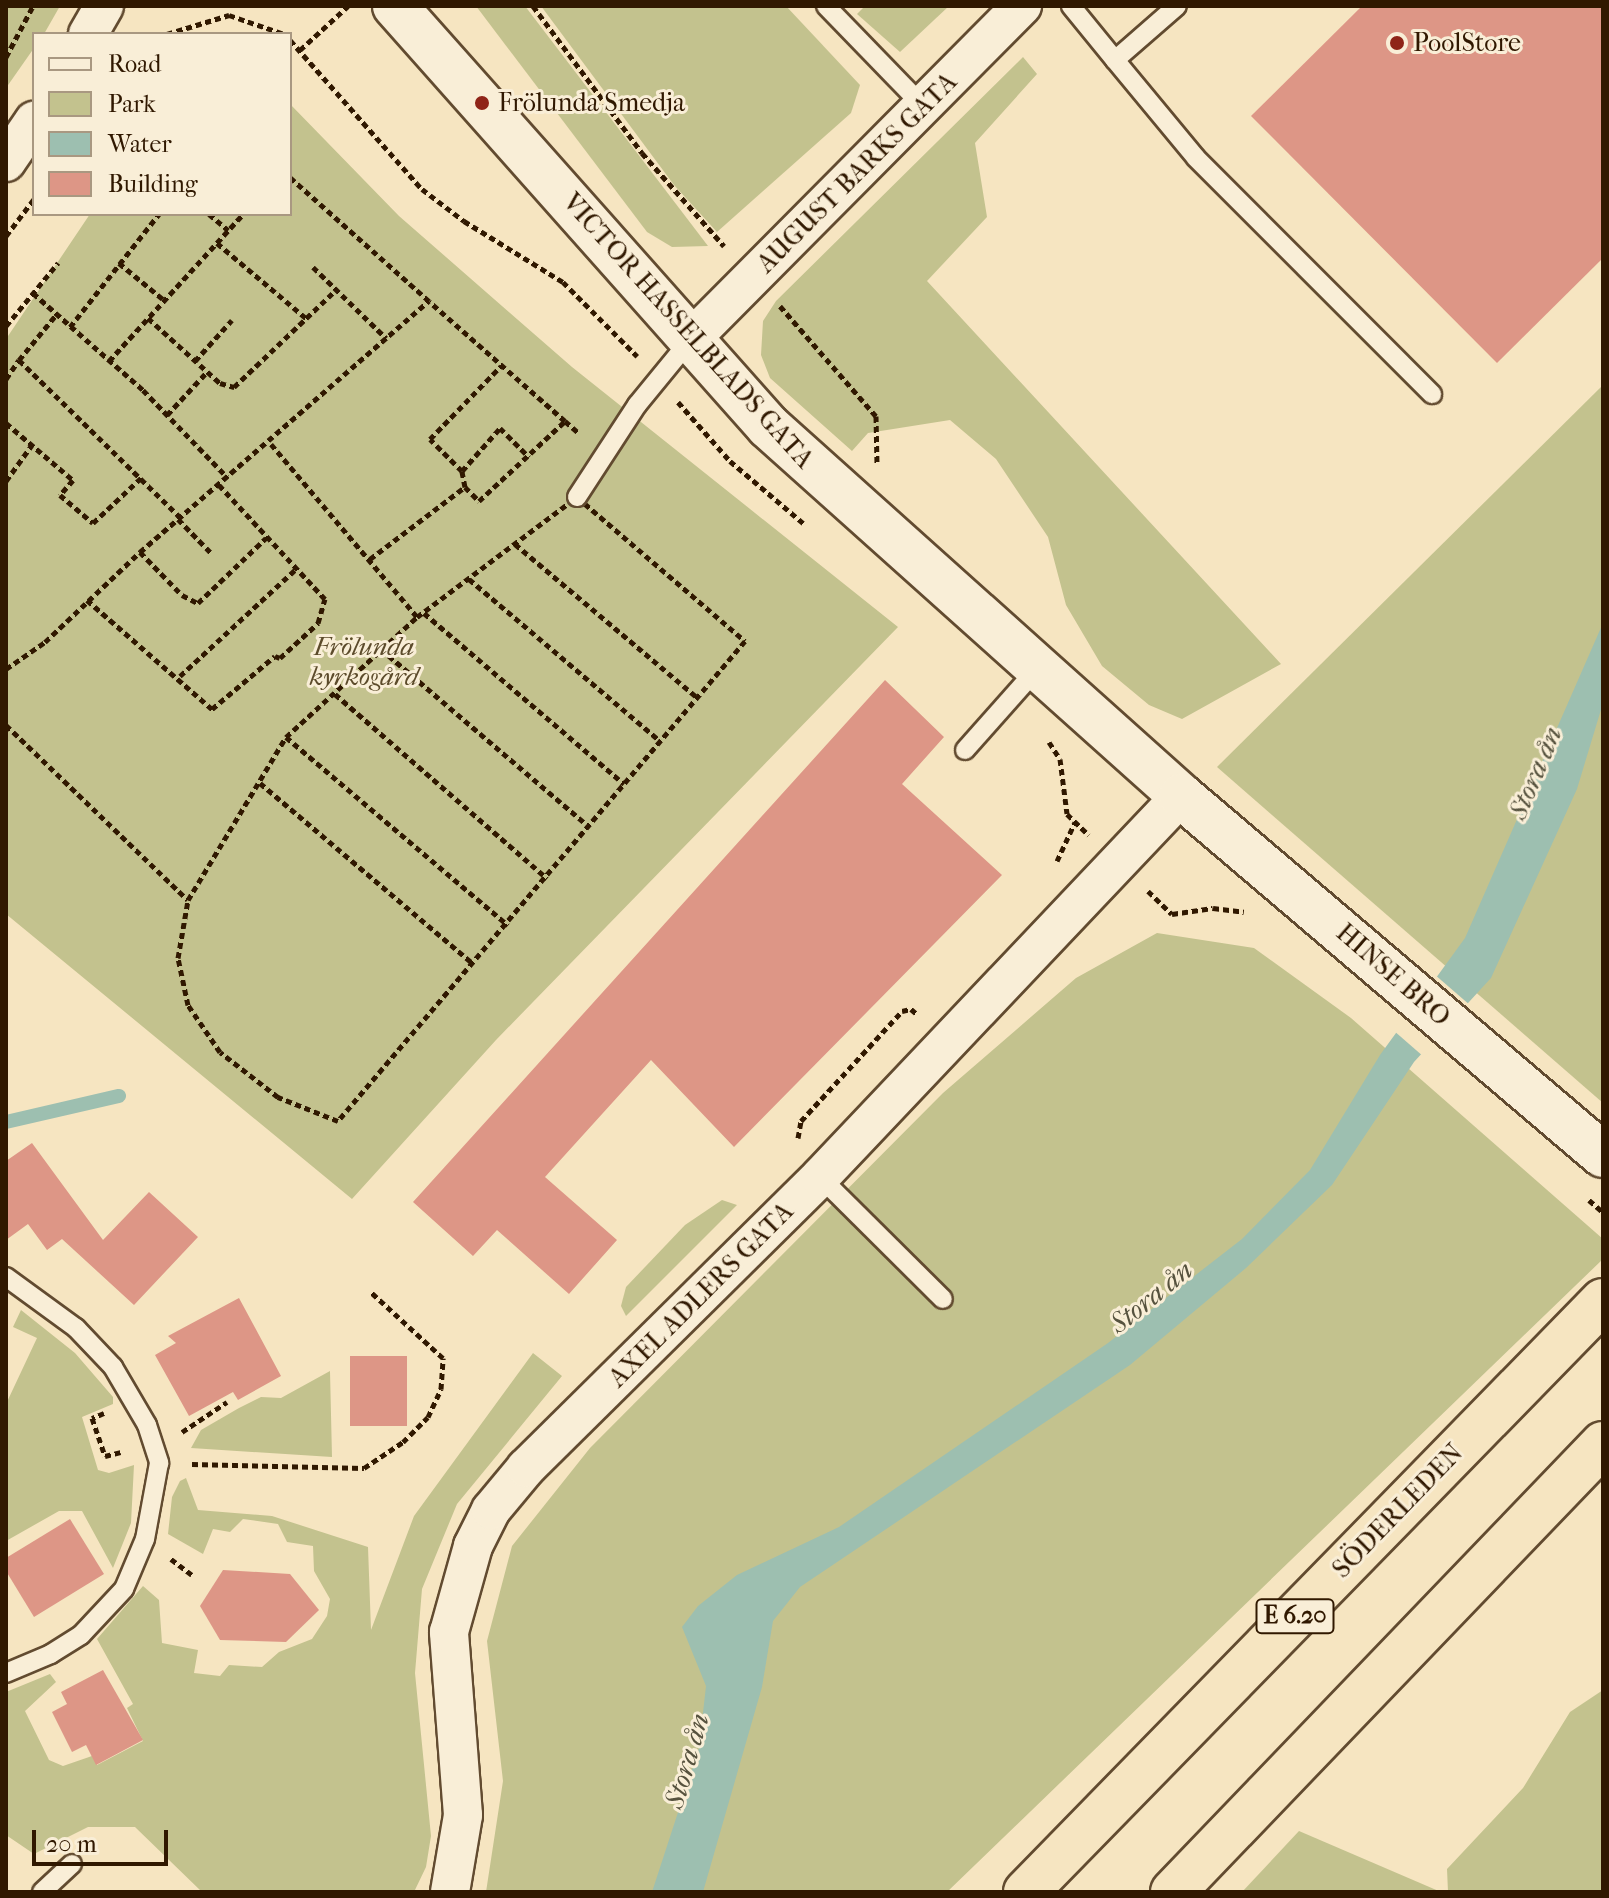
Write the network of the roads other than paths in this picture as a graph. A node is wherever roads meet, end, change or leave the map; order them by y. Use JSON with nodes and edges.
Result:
{"nodes":[{"id":1,"x":104,"y":6,"type":"edge"},
{"id":2,"x":395,"y":6,"type":"edge"},
{"id":3,"x":826,"y":6,"type":"edge"},
{"id":4,"x":1022,"y":6,"type":"edge"},
{"id":5,"x":1071,"y":6,"type":"edge"},
{"id":6,"x":1177,"y":6,"type":"edge"},
{"id":7,"x":89,"y":32,"type":"edge"},
{"id":8,"x":1115,"y":60,"type":"junction"},
{"id":9,"x":923,"y":106,"type":"junction"},
{"id":10,"x":32,"y":124,"type":"edge"},
{"id":11,"x":6,"y":162,"type":"edge"},
{"id":12,"x":691,"y":339,"type":"junction"},
{"id":13,"x":1432,"y":394,"type":"dead end"},
{"id":14,"x":577,"y":497,"type":"road end"},
{"id":15,"x":1024,"y":685,"type":"junction"},
{"id":16,"x":965,"y":750,"type":"dead end"},
{"id":17,"x":1181,"y":796,"type":"junction"},
{"id":18,"x":1603,"y":1155,"type":"edge"},
{"id":19,"x":820,"y":1177,"type":"junction"},
{"id":20,"x":6,"y":1277,"type":"edge"},
{"id":21,"x":943,"y":1299,"type":"dead end"},
{"id":22,"x":1603,"y":1301,"type":"edge"},
{"id":23,"x":1603,"y":1444,"type":"edge"},
{"id":24,"x":6,"y":1673,"type":"edge"},
{"id":25,"x":72,"y":1864,"type":"dead end"},
{"id":26,"x":1027,"y":1891,"type":"edge"},
{"id":27,"x":42,"y":1892,"type":"edge"},
{"id":28,"x":450,"y":1892,"type":"edge"},
{"id":29,"x":1173,"y":1892,"type":"edge"}],
"edges":[{"from":1,"to":7,"type":"street"},
{"from":2,"to":12,"type":"street","name":"VICTOR HASSELBLADS GATA"},
{"from":3,"to":9,"type":"lane"},
{"from":4,"to":9,"type":"street","name":"AUGUST BARKS GATA"},
{"from":5,"to":8,"type":"lane"},
{"from":6,"to":8,"type":"lane"},
{"from":8,"to":13,"type":"lane"},
{"from":9,"to":12,"type":"street","name":"AUGUST BARKS GATA"},
{"from":10,"to":11,"type":"street"},
{"from":12,"to":14,"type":"lane"},
{"from":12,"to":15,"type":"street","name":"VICTOR HASSELBLADS GATA"},
{"from":15,"to":16,"type":"lane"},
{"from":15,"to":17,"type":"street","name":"VICTOR HASSELBLADS GATA"},
{"from":17,"to":18,"type":"street","name":"HINSE BRO"},
{"from":17,"to":19,"type":"street","name":"AXEL ADLERS GATA"},
{"from":19,"to":21,"type":"lane"},
{"from":19,"to":28,"type":"street","name":"AXEL ADLERS GATA"},
{"from":20,"to":24,"type":"lane"},
{"from":22,"to":26,"type":"highway","name":"SÖDERLEDEN","number":"E 6.20"},
{"from":23,"to":29,"type":"highway"},
{"from":25,"to":27,"type":"lane"}]}
